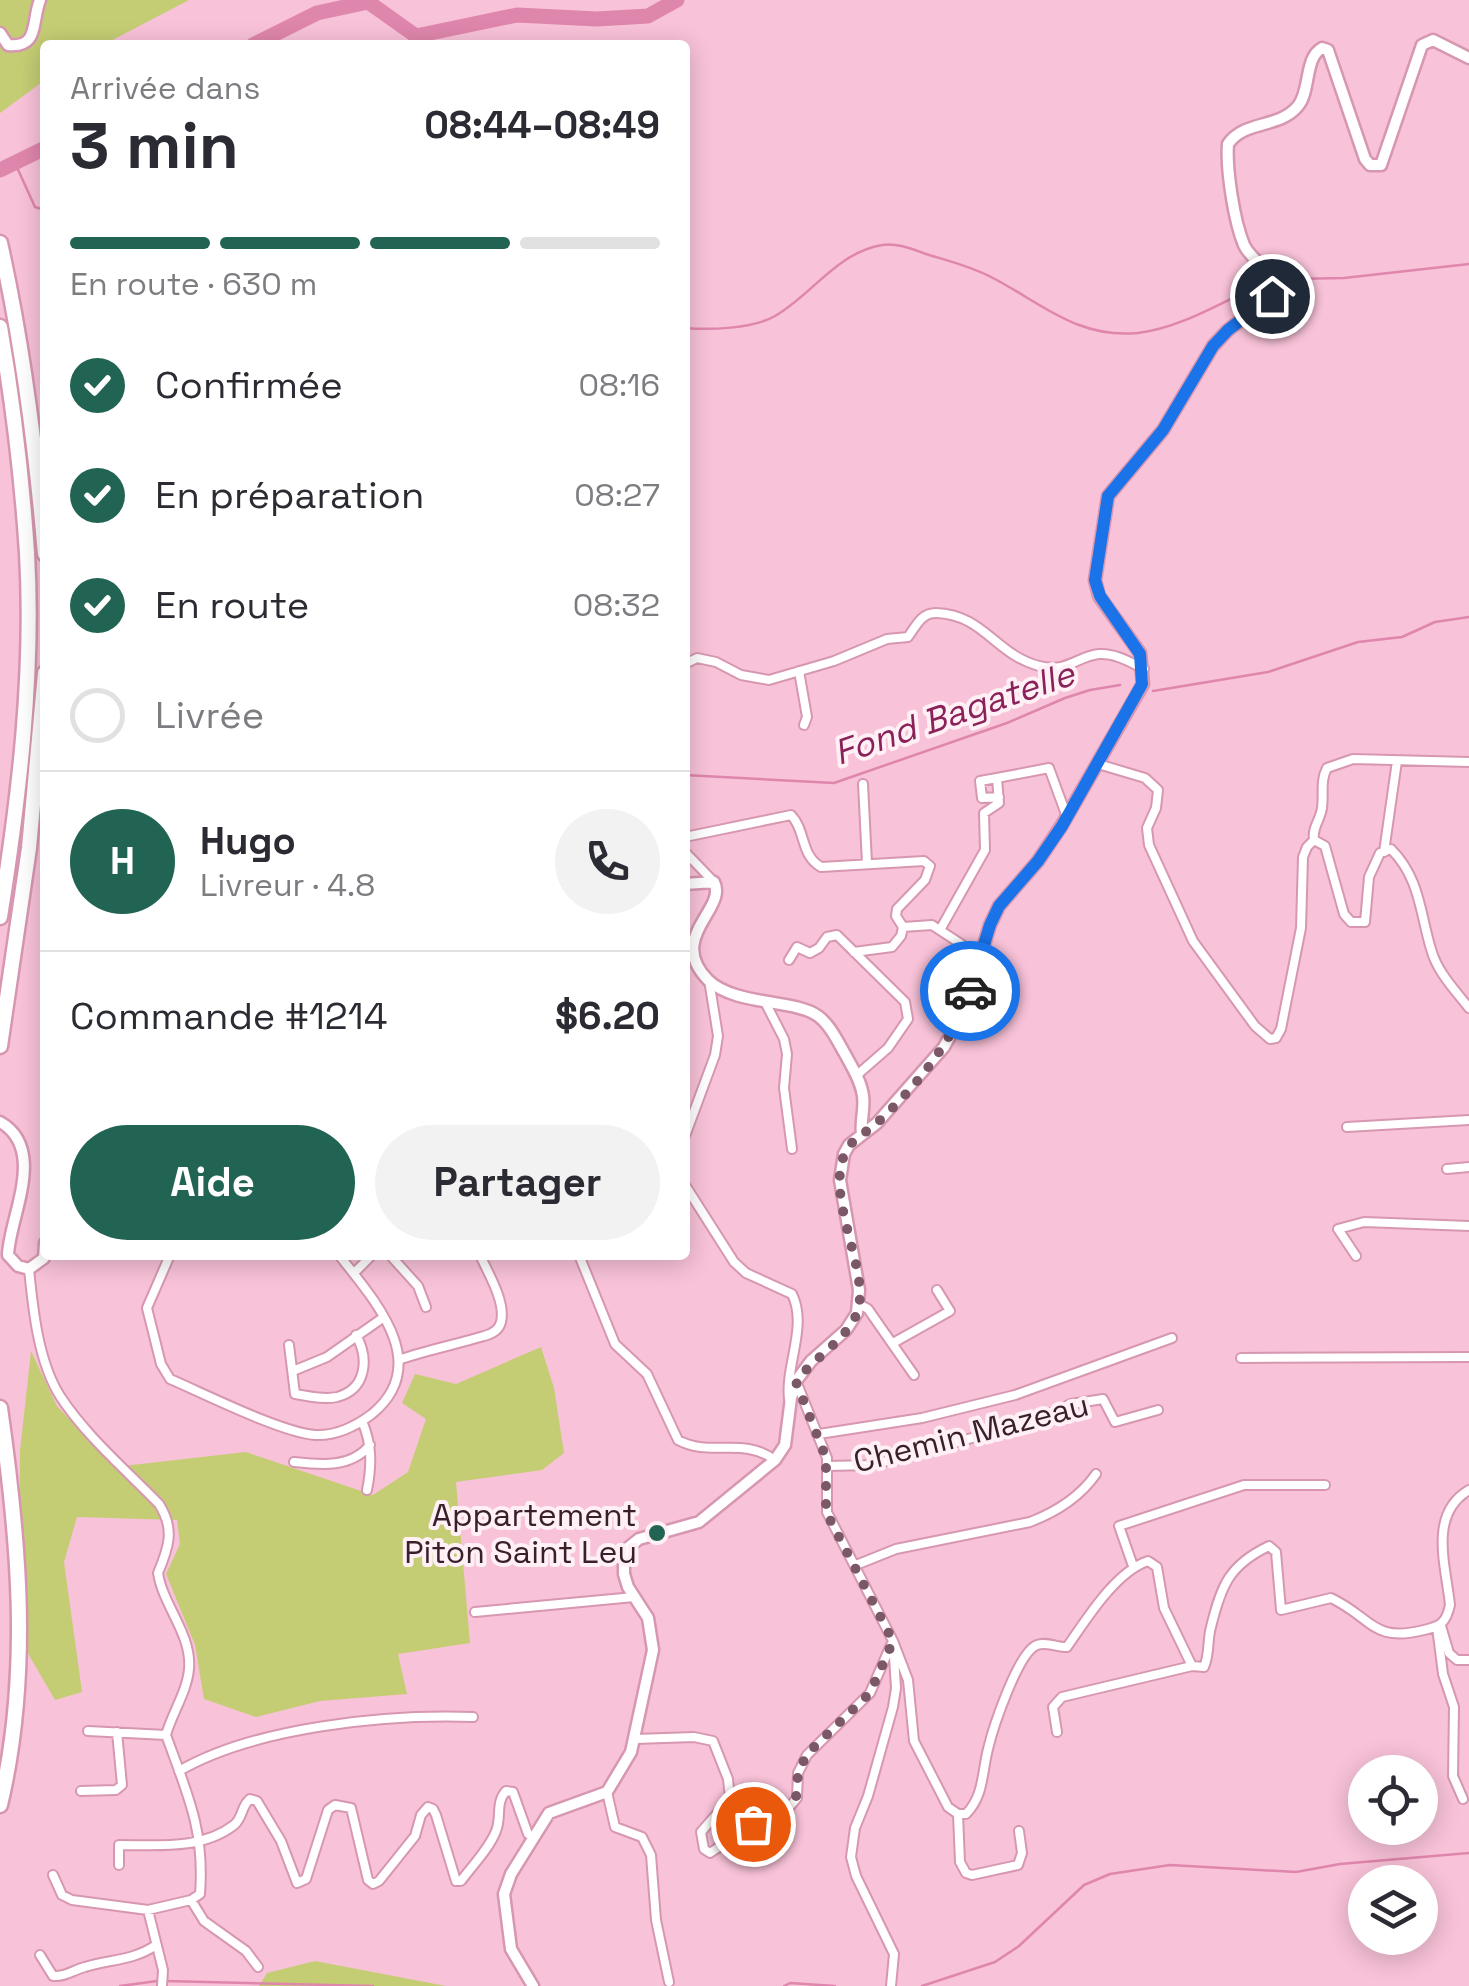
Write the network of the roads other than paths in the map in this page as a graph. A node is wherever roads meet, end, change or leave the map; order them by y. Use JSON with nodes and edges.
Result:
{"nodes":[{"id":1,"x":40,"y":0,"type":"edge"},
{"id":2,"x":0,"y":33,"type":"edge"},
{"id":3,"x":1469,"y":58,"type":"edge"},
{"id":4,"x":0,"y":244,"type":"edge"},
{"id":5,"x":0,"y":326,"type":"edge"},
{"id":6,"x":40,"y":498,"type":"edge"},
{"id":7,"x":690,"y":662,"type":"edge"},
{"id":8,"x":1144,"y":669,"type":"junction"},
{"id":9,"x":800,"y":671,"type":"junction"},
{"id":10,"x":804,"y":724,"type":"dead end"},
{"id":11,"x":40,"y":725,"type":"edge"},
{"id":12,"x":1397,"y":761,"type":"junction"},
{"id":13,"x":1469,"y":762,"type":"edge"},
{"id":14,"x":1098,"y":764,"type":"junction"},
{"id":15,"x":997,"y":778,"type":"junction"},
{"id":16,"x":863,"y":784,"type":"dead end"},
{"id":17,"x":999,"y":797,"type":"junction"},
{"id":18,"x":1066,"y":817,"type":"junction"},
{"id":19,"x":690,"y":836,"type":"edge"},
{"id":20,"x":1314,"y":840,"type":"junction"},
{"id":21,"x":1384,"y":852,"type":"junction"},
{"id":22,"x":690,"y":857,"type":"edge"},
{"id":23,"x":868,"y":863,"type":"junction"},
{"id":24,"x":714,"y":882,"type":"junction"},
{"id":25,"x":690,"y":884,"type":"edge"},
{"id":26,"x":0,"y":918,"type":"edge"},
{"id":27,"x":902,"y":927,"type":"junction"},
{"id":28,"x":940,"y":930,"type":"junction"},
{"id":29,"x":854,"y":952,"type":"junction"},
{"id":30,"x":981,"y":957,"type":"junction"},
{"id":31,"x":789,"y":960,"type":"dead end"},
{"id":32,"x":709,"y":980,"type":"junction"},
{"id":33,"x":766,"y":1004,"type":"junction"},
{"id":34,"x":1469,"y":1008,"type":"edge"},
{"id":35,"x":0,"y":1046,"type":"edge"},
{"id":36,"x":857,"y":1075,"type":"junction"},
{"id":37,"x":1469,"y":1120,"type":"edge"},
{"id":38,"x":0,"y":1122,"type":"edge"},
{"id":39,"x":690,"y":1122,"type":"edge"},
{"id":40,"x":1346,"y":1126,"type":"dead end"},
{"id":41,"x":862,"y":1134,"type":"junction"},
{"id":42,"x":792,"y":1149,"type":"dead end"},
{"id":43,"x":1469,"y":1166,"type":"edge"},
{"id":44,"x":1448,"y":1169,"type":"dead end"},
{"id":45,"x":690,"y":1193,"type":"edge"},
{"id":46,"x":1469,"y":1226,"type":"edge"},
{"id":47,"x":1356,"y":1256,"type":"dead end"},
{"id":48,"x":41,"y":1260,"type":"edge"},
{"id":49,"x":168,"y":1260,"type":"edge"},
{"id":50,"x":343,"y":1260,"type":"edge"},
{"id":51,"x":367,"y":1260,"type":"edge"},
{"id":52,"x":395,"y":1260,"type":"edge"},
{"id":53,"x":482,"y":1260,"type":"edge"},
{"id":54,"x":581,"y":1260,"type":"edge"},
{"id":55,"x":30,"y":1268,"type":"junction"},
{"id":56,"x":354,"y":1273,"type":"junction"},
{"id":57,"x":937,"y":1290,"type":"dead end"},
{"id":58,"x":859,"y":1304,"type":"junction"},
{"id":59,"x":426,"y":1306,"type":"dead end"},
{"id":60,"x":384,"y":1316,"type":"junction"},
{"id":61,"x":356,"y":1335,"type":"junction"},
{"id":62,"x":1172,"y":1338,"type":"dead end"},
{"id":63,"x":892,"y":1344,"type":"junction"},
{"id":64,"x":1250,"y":1344,"type":"dead end"},
{"id":65,"x":289,"y":1345,"type":"dead end"},
{"id":66,"x":1469,"y":1357,"type":"edge"},
{"id":67,"x":1241,"y":1358,"type":"dead end"},
{"id":68,"x":1254,"y":1358,"type":"junction"},
{"id":69,"x":400,"y":1359,"type":"junction"},
{"id":70,"x":292,"y":1371,"type":"junction"},
{"id":71,"x":914,"y":1375,"type":"dead end"},
{"id":72,"x":796,"y":1382,"type":"junction"},
{"id":73,"x":0,"y":1408,"type":"edge"},
{"id":74,"x":790,"y":1409,"type":"junction"},
{"id":75,"x":1158,"y":1410,"type":"dead end"},
{"id":76,"x":362,"y":1421,"type":"junction"},
{"id":77,"x":819,"y":1434,"type":"junction"},
{"id":78,"x":370,"y":1445,"type":"junction"},
{"id":79,"x":775,"y":1460,"type":"junction"},
{"id":80,"x":294,"y":1462,"type":"dead end"},
{"id":81,"x":827,"y":1466,"type":"junction"},
{"id":82,"x":1096,"y":1474,"type":"dead end"},
{"id":83,"x":1325,"y":1485,"type":"dead end"},
{"id":84,"x":368,"y":1490,"type":"dead end"},
{"id":85,"x":1469,"y":1490,"type":"edge"},
{"id":86,"x":856,"y":1565,"type":"junction"},
{"id":87,"x":1133,"y":1566,"type":"junction"},
{"id":88,"x":634,"y":1597,"type":"junction"},
{"id":89,"x":475,"y":1612,"type":"dead end"},
{"id":90,"x":1439,"y":1626,"type":"junction"},
{"id":91,"x":893,"y":1641,"type":"junction"},
{"id":92,"x":1469,"y":1660,"type":"edge"},
{"id":93,"x":1192,"y":1666,"type":"junction"},
{"id":94,"x":474,"y":1717,"type":"dead end"},
{"id":95,"x":88,"y":1732,"type":"dead end"},
{"id":96,"x":118,"y":1732,"type":"junction"},
{"id":97,"x":1057,"y":1732,"type":"dead end"},
{"id":98,"x":166,"y":1736,"type":"junction"},
{"id":99,"x":636,"y":1739,"type":"junction"},
{"id":100,"x":179,"y":1771,"type":"junction"},
{"id":101,"x":81,"y":1791,"type":"dead end"},
{"id":102,"x":607,"y":1792,"type":"junction"},
{"id":103,"x":1463,"y":1799,"type":"dead end"},
{"id":104,"x":0,"y":1805,"type":"edge"},
{"id":105,"x":958,"y":1814,"type":"junction"},
{"id":106,"x":1019,"y":1831,"type":"dead end"},
{"id":107,"x":532,"y":1836,"type":"junction"},
{"id":108,"x":201,"y":1841,"type":"junction"},
{"id":109,"x":119,"y":1866,"type":"dead end"},
{"id":110,"x":53,"y":1875,"type":"dead end"},
{"id":111,"x":191,"y":1900,"type":"junction"},
{"id":112,"x":148,"y":1910,"type":"junction"},
{"id":113,"x":156,"y":1946,"type":"junction"},
{"id":114,"x":40,"y":1955,"type":"dead end"},
{"id":115,"x":258,"y":1967,"type":"dead end"},
{"id":116,"x":669,"y":1982,"type":"dead end"},
{"id":117,"x":162,"y":1986,"type":"edge"},
{"id":118,"x":533,"y":1986,"type":"edge"},
{"id":119,"x":891,"y":1986,"type":"edge"}],
"edges":[{"from":1,"to":2,"type":"main road"},
{"from":3,"to":8,"type":"main road"},
{"from":4,"to":6,"type":"highway"},
{"from":5,"to":26,"type":"highway"},
{"from":7,"to":9,"type":"street"},
{"from":8,"to":9,"type":"street"},
{"from":8,"to":14,"type":"main road"},
{"from":9,"to":10,"type":"street"},
{"from":11,"to":35,"type":"highway"},
{"from":12,"to":13,"type":"street"},
{"from":12,"to":20,"type":"street"},
{"from":12,"to":21,"type":"street"},
{"from":14,"to":18,"type":"main road"},
{"from":14,"to":20,"type":"street"},
{"from":15,"to":17,"type":"street"},
{"from":15,"to":17,"type":"street"},
{"from":15,"to":18,"type":"street"},
{"from":16,"to":23,"type":"street"},
{"from":17,"to":28,"type":"street"},
{"from":18,"to":30,"type":"main road"},
{"from":19,"to":23,"type":"street"},
{"from":20,"to":21,"type":"street"},
{"from":21,"to":34,"type":"street"},
{"from":22,"to":24,"type":"street"},
{"from":23,"to":27,"type":"street"},
{"from":24,"to":25,"type":"main road"},
{"from":24,"to":32,"type":"main road"},
{"from":27,"to":28,"type":"street"},
{"from":27,"to":29,"type":"street"},
{"from":28,"to":30,"type":"street"},
{"from":29,"to":31,"type":"street"},
{"from":29,"to":36,"type":"street"},
{"from":30,"to":41,"type":"main road"},
{"from":32,"to":33,"type":"main road"},
{"from":32,"to":39,"type":"street"},
{"from":33,"to":36,"type":"main road"},
{"from":33,"to":42,"type":"street"},
{"from":36,"to":41,"type":"main road"},
{"from":37,"to":40,"type":"street"},
{"from":38,"to":55,"type":"main road"},
{"from":41,"to":58,"type":"main road"},
{"from":43,"to":44,"type":"street"},
{"from":45,"to":74,"type":"street"},
{"from":46,"to":47,"type":"street"},
{"from":48,"to":55,"type":"main road"},
{"from":49,"to":76,"type":"street"},
{"from":50,"to":56,"type":"street"},
{"from":51,"to":56,"type":"street"},
{"from":52,"to":59,"type":"street"},
{"from":53,"to":69,"type":"street"},
{"from":54,"to":79,"type":"street"},
{"from":55,"to":98,"type":"street"},
{"from":56,"to":60,"type":"street"},
{"from":57,"to":63,"type":"street"},
{"from":58,"to":63,"type":"street"},
{"from":58,"to":72,"type":"main road"},
{"from":60,"to":61,"type":"street"},
{"from":60,"to":69,"type":"street"},
{"from":61,"to":70,"type":"street"},
{"from":61,"to":70,"type":"street"},
{"from":62,"to":77,"type":"street"},
{"from":63,"to":71,"type":"street"},
{"from":64,"to":68,"type":"street"},
{"from":65,"to":70,"type":"street"},
{"from":66,"to":68,"type":"street"},
{"from":67,"to":68,"type":"street"},
{"from":69,"to":76,"type":"street"},
{"from":72,"to":74,"type":"main road"},
{"from":72,"to":77,"type":"street","name":"Chemin Mazeau"},
{"from":73,"to":104,"type":"highway"},
{"from":74,"to":79,"type":"main road"},
{"from":75,"to":81,"type":"street","name":"Chemin Mazeau"},
{"from":76,"to":78,"type":"street"},
{"from":77,"to":81,"type":"street","name":"Chemin Mazeau"},
{"from":78,"to":80,"type":"street"},
{"from":78,"to":84,"type":"street"},
{"from":79,"to":88,"type":"main road"},
{"from":81,"to":86,"type":"street","name":"Chemin Mazeau"},
{"from":82,"to":86,"type":"street"},
{"from":83,"to":87,"type":"street"},
{"from":85,"to":90,"type":"street"},
{"from":86,"to":91,"type":"street","name":"Chemin Mazeau"},
{"from":87,"to":93,"type":"street"},
{"from":87,"to":105,"type":"street"},
{"from":88,"to":89,"type":"street"},
{"from":88,"to":99,"type":"main road"},
{"from":90,"to":92,"type":"street"},
{"from":90,"to":93,"type":"street"},
{"from":90,"to":103,"type":"street"},
{"from":91,"to":99,"type":"street"},
{"from":91,"to":105,"type":"street"},
{"from":91,"to":119,"type":"street","name":"Chemin Mazeau"},
{"from":93,"to":97,"type":"street"},
{"from":94,"to":100,"type":"street"},
{"from":95,"to":96,"type":"street"},
{"from":96,"to":98,"type":"street"},
{"from":96,"to":101,"type":"street"},
{"from":98,"to":100,"type":"street"},
{"from":99,"to":102,"type":"main road"},
{"from":100,"to":108,"type":"street"},
{"from":102,"to":107,"type":"main road"},
{"from":102,"to":116,"type":"street"},
{"from":105,"to":106,"type":"street"},
{"from":107,"to":108,"type":"street"},
{"from":107,"to":118,"type":"main road"},
{"from":108,"to":109,"type":"street"},
{"from":108,"to":111,"type":"street"},
{"from":110,"to":112,"type":"street"},
{"from":111,"to":112,"type":"street"},
{"from":111,"to":115,"type":"street"},
{"from":112,"to":113,"type":"street"},
{"from":113,"to":114,"type":"street"},
{"from":113,"to":117,"type":"street"}]}
